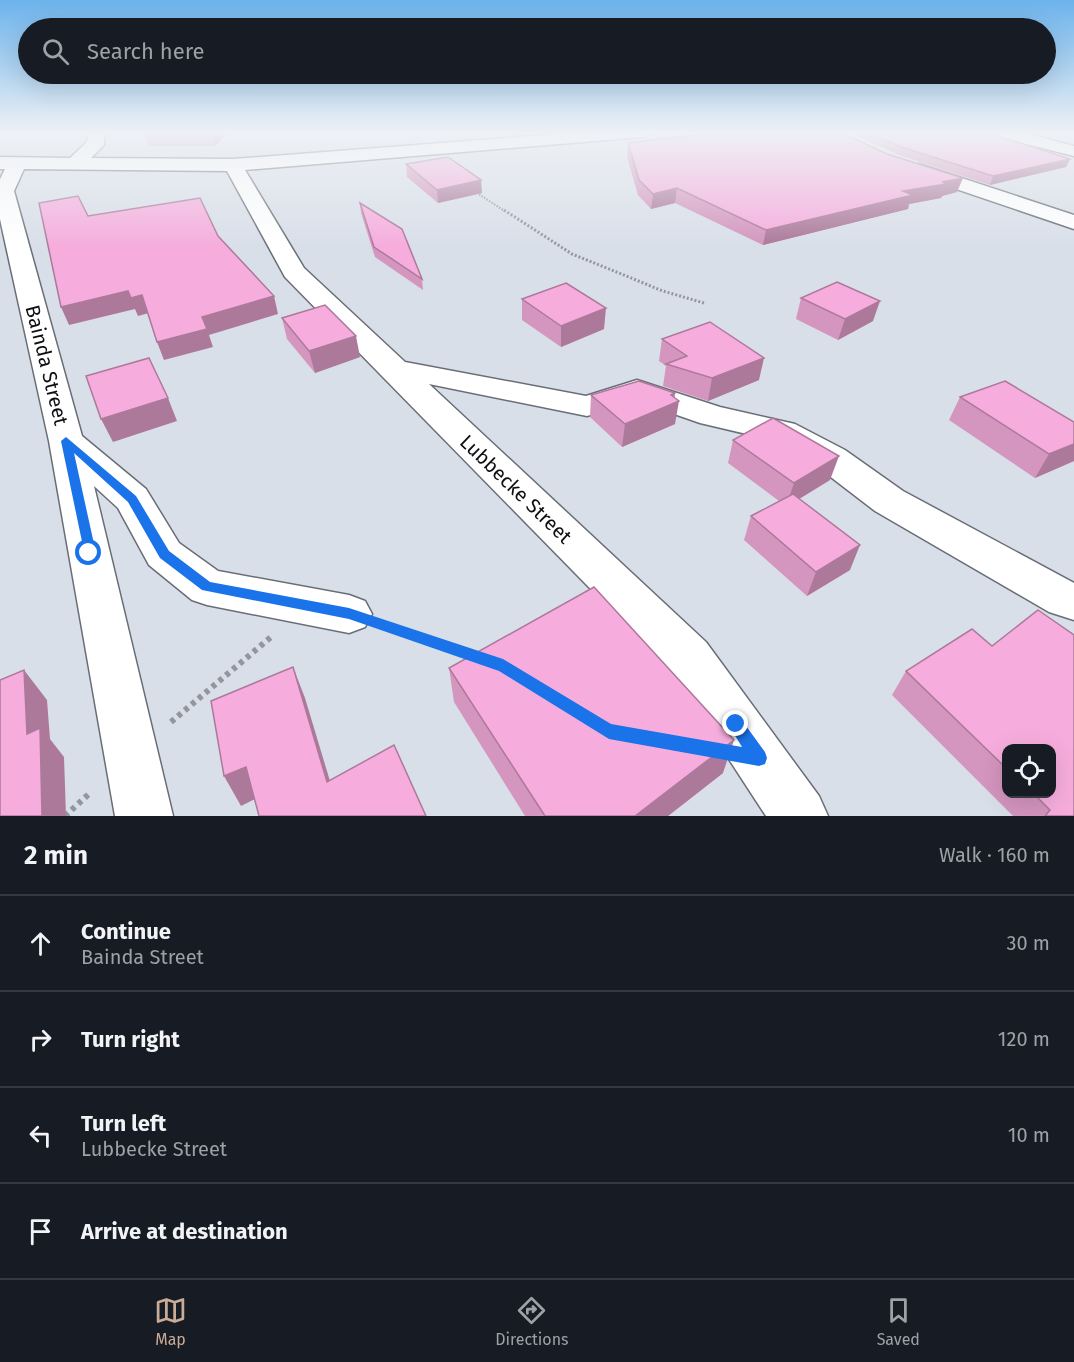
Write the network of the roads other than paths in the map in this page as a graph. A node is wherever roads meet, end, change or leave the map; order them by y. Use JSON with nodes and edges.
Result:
{"nodes":[{"id":1,"x":7,"y":170,"type":"edge"},
{"id":2,"x":236,"y":170,"type":"edge"},
{"id":3,"x":917,"y":170,"type":"edge"},
{"id":4,"x":1074,"y":222,"type":"edge"},
{"id":5,"x":394,"y":369,"type":"junction"},
{"id":6,"x":66,"y":441,"type":"junction"},
{"id":7,"x":1074,"y":602,"type":"edge"},
{"id":8,"x":349,"y":614,"type":"road end"},
{"id":9,"x":144,"y":816,"type":"edge"},
{"id":10,"x":799,"y":816,"type":"edge"}],
"edges":[{"from":1,"to":6,"type":"street","name":"Bainda Street"},
{"from":2,"to":5,"type":"street","name":"Lubbecke Street"},
{"from":3,"to":4,"type":"street"},
{"from":5,"to":7,"type":"street"},
{"from":5,"to":10,"type":"street","name":"Lubbecke Street"},
{"from":6,"to":8,"type":"street"},
{"from":6,"to":9,"type":"street","name":"Bainda Street"}]}
